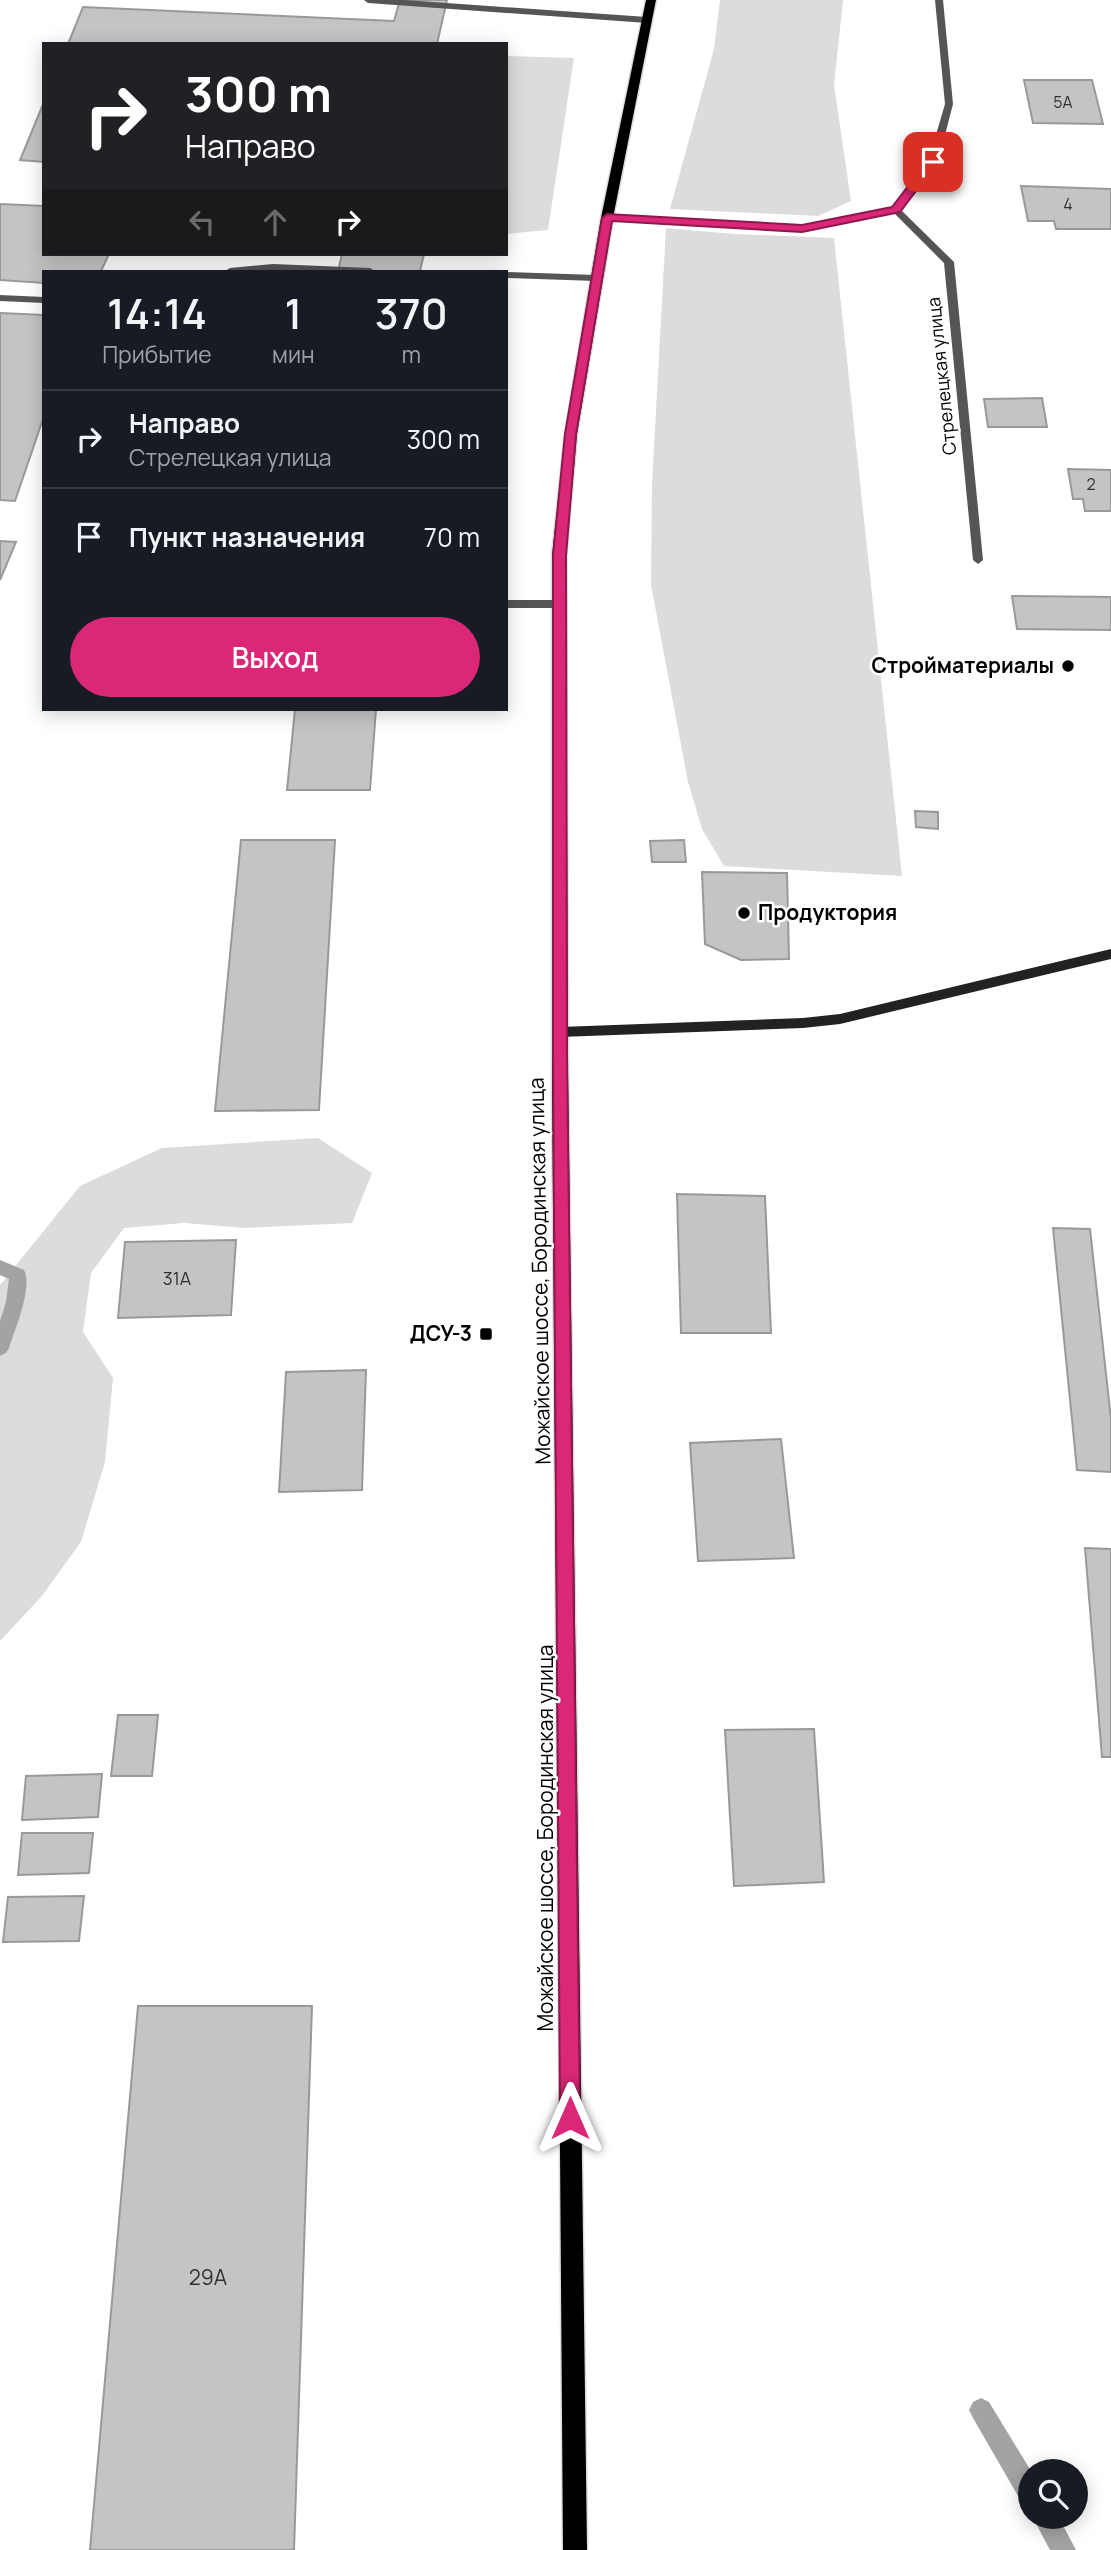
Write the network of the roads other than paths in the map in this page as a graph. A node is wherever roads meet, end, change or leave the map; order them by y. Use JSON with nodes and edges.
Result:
{"nodes":[{"id":1,"x":368,"y":0,"type":"edge"},
{"id":2,"x":651,"y":0,"type":"edge"},
{"id":3,"x":939,"y":0,"type":"edge"},
{"id":4,"x":647,"y":20,"type":"junction"},
{"id":5,"x":896,"y":210,"type":"junction"},
{"id":6,"x":607,"y":218,"type":"junction"},
{"id":7,"x":241,"y":270,"type":"edge"},
{"id":8,"x":346,"y":270,"type":"edge"},
{"id":9,"x":508,"y":275,"type":"edge"},
{"id":10,"x":596,"y":278,"type":"junction"},
{"id":11,"x":0,"y":298,"type":"edge"},
{"id":12,"x":42,"y":300,"type":"edge"},
{"id":13,"x":978,"y":560,"type":"dead end"},
{"id":14,"x":508,"y":604,"type":"edge"},
{"id":15,"x":559,"y":604,"type":"junction"},
{"id":16,"x":1111,"y":954,"type":"edge"},
{"id":17,"x":560,"y":1032,"type":"junction"},
{"id":18,"x":575,"y":2550,"type":"edge"}],
"edges":[{"from":1,"to":4,"type":"street"},
{"from":2,"to":4,"type":"main road","name":"Можайское шоссе, Бородинская улица"},
{"from":3,"to":5,"type":"street"},
{"from":4,"to":6,"type":"main road","name":"Можайское шоссе, Бородинская улица"},
{"from":5,"to":6,"type":"street"},
{"from":5,"to":13,"type":"street","name":"Стрелецкая улица"},
{"from":6,"to":10,"type":"main road","name":"Можайское шоссе, Бородинская улица"},
{"from":7,"to":8,"type":"street"},
{"from":9,"to":10,"type":"street"},
{"from":10,"to":15,"type":"main road","name":"Можайское шоссе, Бородинская улица"},
{"from":11,"to":12,"type":"street"},
{"from":14,"to":15,"type":"street"},
{"from":15,"to":17,"type":"main road","name":"Можайское шоссе, Бородинская улица"},
{"from":16,"to":17,"type":"street"},
{"from":17,"to":18,"type":"main road","name":"Можайское шоссе, Бородинская улица"}]}
